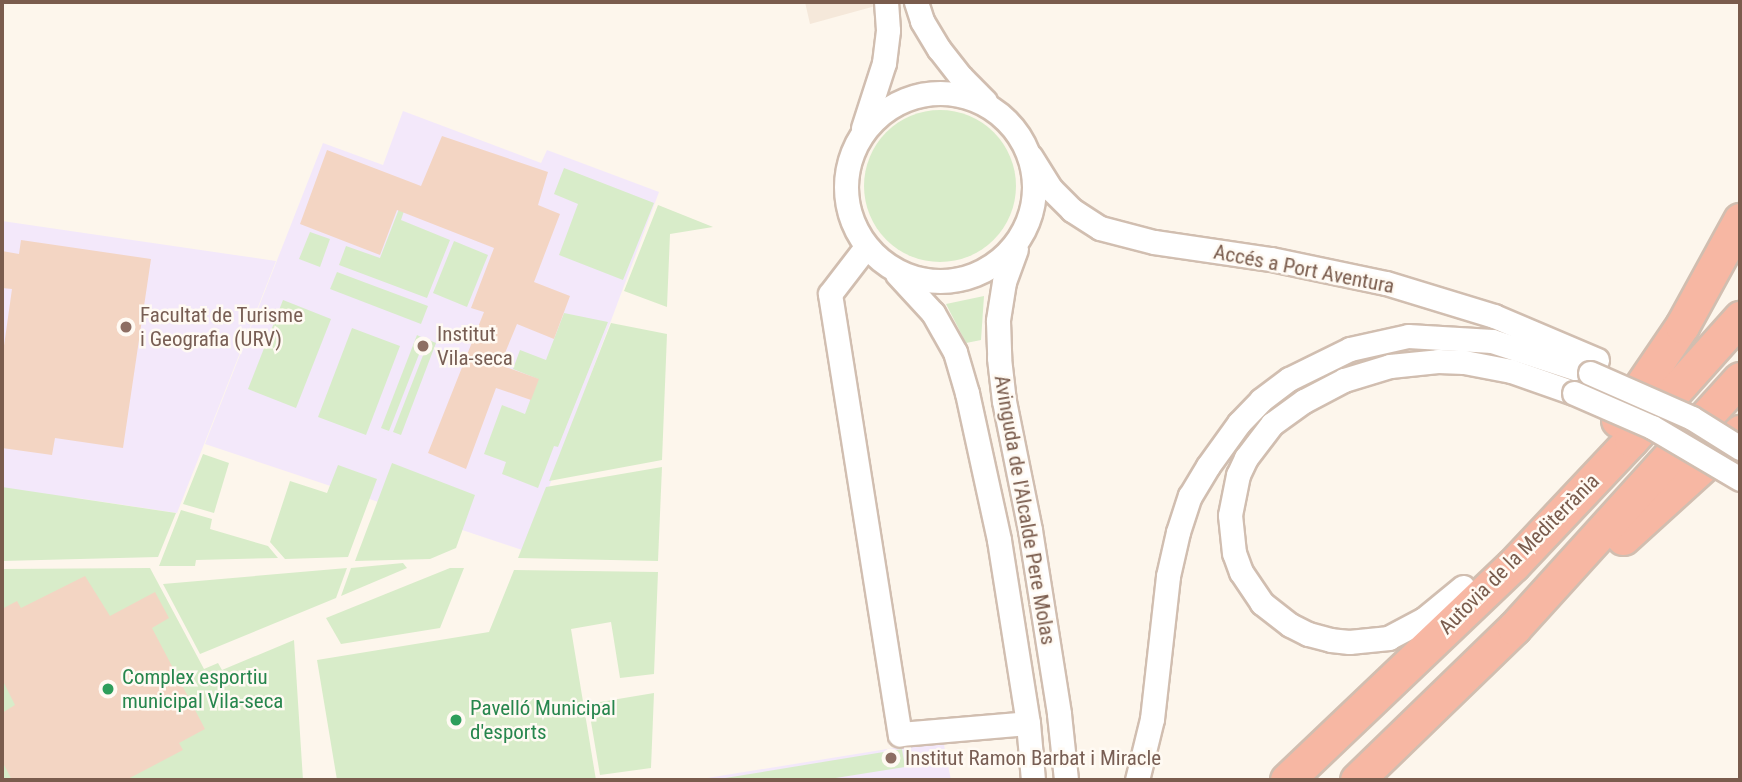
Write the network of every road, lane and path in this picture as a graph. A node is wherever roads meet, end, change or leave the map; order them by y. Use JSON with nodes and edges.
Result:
{"nodes":[{"id":1,"x":886,"y":2,"type":"edge"},
{"id":2,"x":916,"y":2,"type":"edge"},
{"id":3,"x":995,"y":110,"type":"junction"},
{"id":4,"x":859,"y":138,"type":"junction"},
{"id":5,"x":1031,"y":157,"type":"junction"},
{"id":6,"x":1740,"y":220,"type":"edge"},
{"id":7,"x":1018,"y":242,"type":"junction"},
{"id":8,"x":866,"y":247,"type":"junction"},
{"id":9,"x":889,"y":267,"type":"junction"},
{"id":10,"x":1740,"y":317,"type":"edge"},
{"id":11,"x":1593,"y":366,"type":"junction"},
{"id":12,"x":1740,"y":379,"type":"edge"},
{"id":13,"x":1740,"y":432,"type":"edge"},
{"id":14,"x":1740,"y":448,"type":"edge"},
{"id":15,"x":1740,"y":479,"type":"edge"},
{"id":16,"x":1463,"y":587,"type":"junction"},
{"id":17,"x":1514,"y":628,"type":"junction"},
{"id":18,"x":1409,"y":663,"type":"junction"},
{"id":19,"x":1028,"y":723,"type":"junction"},
{"id":20,"x":1032,"y":780,"type":"edge"},
{"id":21,"x":1066,"y":780,"type":"edge"},
{"id":22,"x":1137,"y":780,"type":"edge"},
{"id":23,"x":1287,"y":780,"type":"edge"},
{"id":24,"x":1357,"y":780,"type":"edge"}],
"edges":[{"from":1,"to":4,"type":"street"},
{"from":2,"to":3,"type":"street"},
{"from":3,"to":4,"type":"street"},
{"from":3,"to":5,"type":"street"},
{"from":4,"to":8,"type":"street"},
{"from":5,"to":7,"type":"street"},
{"from":5,"to":11,"type":"street","name":"Accés a Port Aventura"},
{"from":6,"to":16,"type":"highway"},
{"from":7,"to":9,"type":"street"},
{"from":7,"to":21,"type":"street","name":"Avinguda de l'Alcalde Pere Molas"},
{"from":8,"to":9,"type":"street"},
{"from":8,"to":19,"type":"street"},
{"from":9,"to":19,"type":"street","name":"Avinguda de l'Alcalde Pere Molas"},
{"from":10,"to":18,"type":"highway","name":"Autovia de la Mediterrània"},
{"from":11,"to":14,"type":"street","bridge":true},
{"from":11,"to":22,"type":"street"},
{"from":12,"to":17,"type":"highway","name":"Autovia de la Mediterrània"},
{"from":13,"to":17,"type":"highway"},
{"from":15,"to":16,"type":"street","bridge":true},
{"from":16,"to":18,"type":"highway"},
{"from":17,"to":24,"type":"highway","name":"Autovia de la Mediterrània"},
{"from":18,"to":23,"type":"highway","name":"Autovia de la Mediterrània"},
{"from":19,"to":20,"type":"street","name":"Avinguda de l'Alcalde Pere Molas"}]}
